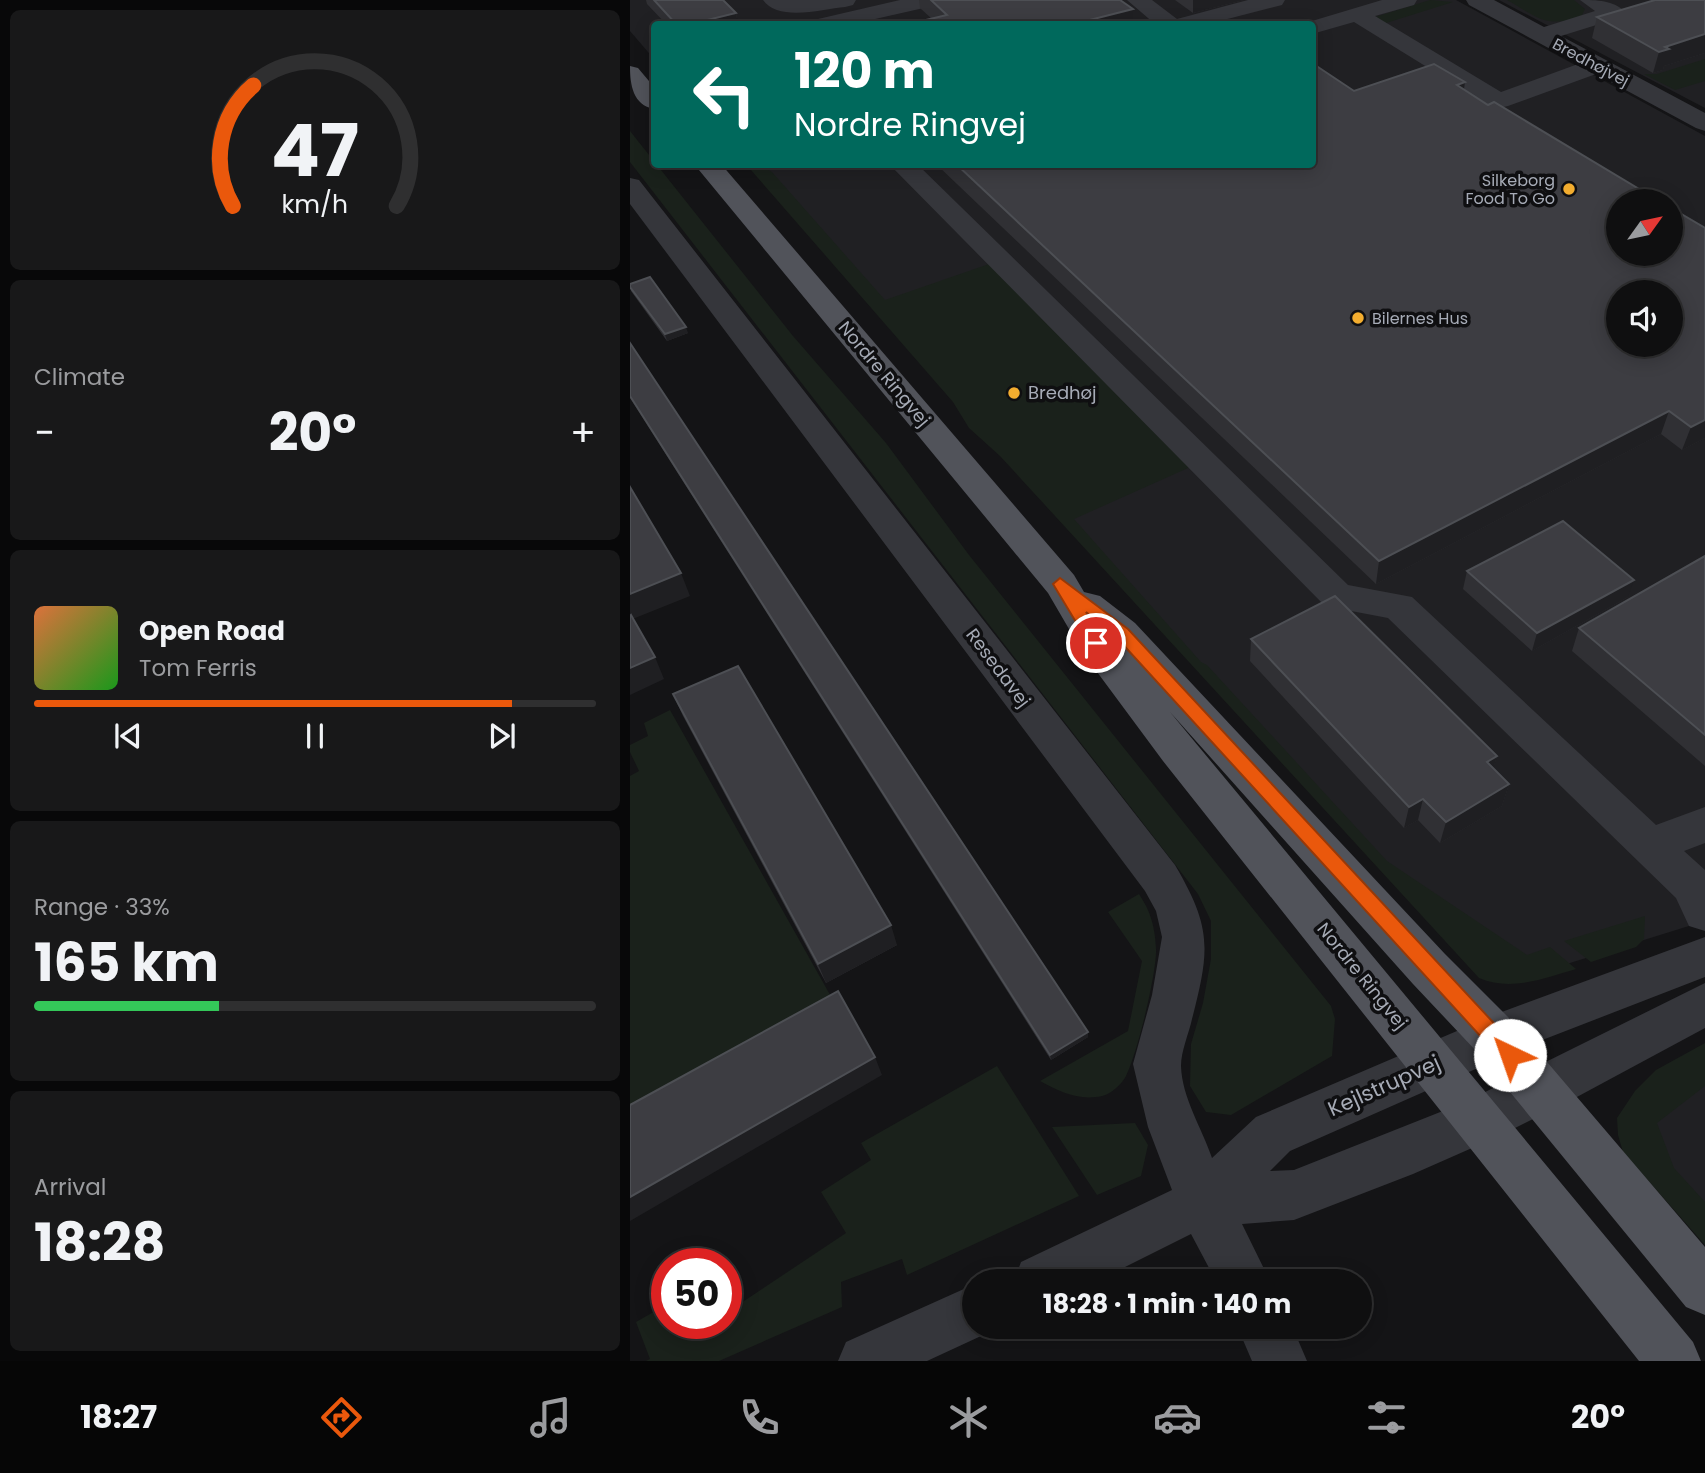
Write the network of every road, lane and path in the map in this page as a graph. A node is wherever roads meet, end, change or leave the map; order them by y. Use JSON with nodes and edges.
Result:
{"nodes":[{"id":1,"x":845,"y":0,"type":"edge"},
{"id":2,"x":929,"y":0,"type":"edge"},
{"id":3,"x":1138,"y":0,"type":"edge"},
{"id":4,"x":1274,"y":0,"type":"edge"},
{"id":5,"x":1406,"y":0,"type":"edge"},
{"id":6,"x":1477,"y":0,"type":"edge"},
{"id":7,"x":1591,"y":0,"type":"edge"},
{"id":8,"x":782,"y":3,"type":"edge"},
{"id":9,"x":888,"y":4,"type":"edge"},
{"id":10,"x":1637,"y":6,"type":"edge"},
{"id":11,"x":1614,"y":12,"type":"junction"},
{"id":12,"x":1356,"y":14,"type":"junction"},
{"id":13,"x":802,"y":21,"type":"edge"},
{"id":14,"x":835,"y":21,"type":"edge"},
{"id":15,"x":1165,"y":21,"type":"edge"},
{"id":16,"x":1195,"y":21,"type":"edge"},
{"id":17,"x":1316,"y":26,"type":"edge"},
{"id":18,"x":1542,"y":35,"type":"junction"},
{"id":19,"x":1597,"y":65,"type":"junction"},
{"id":20,"x":630,"y":73,"type":"edge"},
{"id":21,"x":651,"y":98,"type":"edge"},
{"id":22,"x":1705,"y":123,"type":"edge"},
{"id":23,"x":710,"y":168,"type":"edge"},
{"id":24,"x":905,"y":168,"type":"edge"},
{"id":25,"x":630,"y":186,"type":"edge"},
{"id":26,"x":1060,"y":584,"type":"junction"},
{"id":27,"x":1705,"y":825,"type":"edge"},
{"id":28,"x":1651,"y":845,"type":"junction"},
{"id":29,"x":1705,"y":912,"type":"edge"},
{"id":30,"x":1705,"y":957,"type":"edge"},
{"id":31,"x":1705,"y":1004,"type":"edge"},
{"id":32,"x":1495,"y":1037,"type":"junction"},
{"id":33,"x":1434,"y":1064,"type":"junction"},
{"id":34,"x":1541,"y":1090,"type":"junction"},
{"id":35,"x":1480,"y":1120,"type":"junction"},
{"id":36,"x":1202,"y":1202,"type":"junction"},
{"id":37,"x":1065,"y":1269,"type":"edge"},
{"id":38,"x":1239,"y":1269,"type":"edge"},
{"id":39,"x":1705,"y":1288,"type":"edge"},
{"id":40,"x":962,"y":1317,"type":"edge"},
{"id":41,"x":1270,"y":1339,"type":"edge"},
{"id":42,"x":866,"y":1361,"type":"edge"},
{"id":43,"x":1280,"y":1361,"type":"edge"},
{"id":44,"x":1674,"y":1361,"type":"edge"}],
"edges":[{"from":1,"to":8,"type":"street"},
{"from":2,"to":9,"type":"street"},
{"from":3,"to":15,"type":"street"},
{"from":4,"to":16,"type":"street"},
{"from":5,"to":12,"type":"street"},
{"from":6,"to":18,"type":"street","name":"Bredhøjvej"},
{"from":7,"to":11,"type":"street"},
{"from":8,"to":13,"type":"street"},
{"from":9,"to":14,"type":"street"},
{"from":10,"to":11,"type":"street"},
{"from":11,"to":18,"type":"street"},
{"from":12,"to":17,"type":"street"},
{"from":12,"to":19,"type":"street"},
{"from":18,"to":19,"type":"street","name":"Bredhøjvej"},
{"from":19,"to":22,"type":"street","name":"Bredhøjvej"},
{"from":20,"to":21,"type":"main road"},
{"from":23,"to":26,"type":"main road","name":"Nordre Ringvej"},
{"from":24,"to":28,"type":"street"},
{"from":25,"to":36,"type":"street","name":"Resedavej"},
{"from":26,"to":32,"type":"main road","name":"Nordre Ringvej"},
{"from":26,"to":33,"type":"main road","name":"Nordre Ringvej"},
{"from":27,"to":28,"type":"street"},
{"from":28,"to":29,"type":"street"},
{"from":30,"to":32,"type":"street","name":"Kejlstrupvej"},
{"from":31,"to":34,"type":"street","name":"Kejlstrupvej"},
{"from":32,"to":33,"type":"street","name":"Kejlstrupvej"},
{"from":32,"to":34,"type":"main road","name":"Nordre Ringvej"},
{"from":33,"to":35,"type":"main road","name":"Nordre Ringvej"},
{"from":33,"to":36,"type":"street","name":"Kejlstrupvej"},
{"from":34,"to":35,"type":"street","name":"Kejlstrupvej"},
{"from":34,"to":39,"type":"main road","name":"Nordre Ringvej"},
{"from":35,"to":36,"type":"street","name":"Kejlstrupvej"},
{"from":35,"to":44,"type":"main road","name":"Nordre Ringvej"},
{"from":36,"to":37,"type":"street","name":"Kejlstrupvej"},
{"from":36,"to":38,"type":"street","name":"Resedavej"},
{"from":40,"to":42,"type":"street"},
{"from":41,"to":43,"type":"street"}]}
